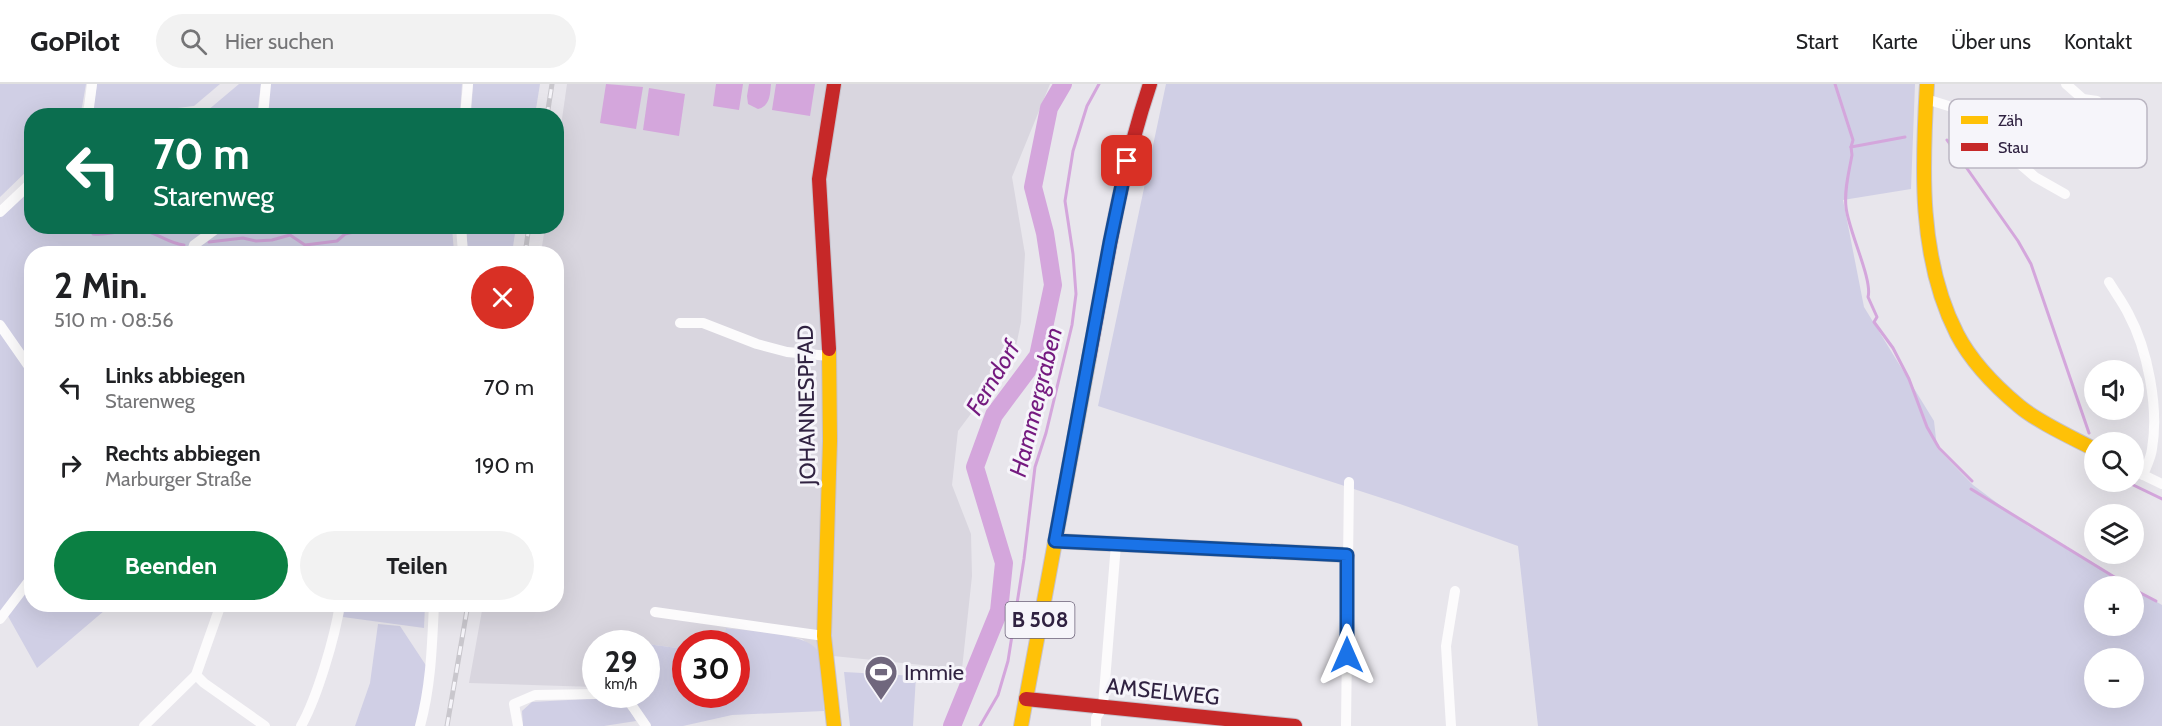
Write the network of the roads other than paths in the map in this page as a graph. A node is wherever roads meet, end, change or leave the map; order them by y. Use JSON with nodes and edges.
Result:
{"nodes":[{"id":1,"x":92,"y":84,"type":"edge"},
{"id":2,"x":266,"y":84,"type":"edge"},
{"id":3,"x":468,"y":84,"type":"edge"},
{"id":4,"x":834,"y":84,"type":"edge"},
{"id":5,"x":1150,"y":84,"type":"edge"},
{"id":6,"x":1927,"y":84,"type":"edge"},
{"id":7,"x":2066,"y":84,"type":"edge"},
{"id":8,"x":1926,"y":99,"type":"junction"},
{"id":9,"x":2083,"y":99,"type":"edge"},
{"id":10,"x":1949,"y":106,"type":"edge"},
{"id":11,"x":89,"y":108,"type":"edge"},
{"id":12,"x":264,"y":108,"type":"edge"},
{"id":13,"x":466,"y":108,"type":"edge"},
{"id":14,"x":2025,"y":168,"type":"edge"},
{"id":15,"x":24,"y":190,"type":"edge"},
{"id":16,"x":2065,"y":194,"type":"dead end"},
{"id":17,"x":0,"y":212,"type":"edge"},
{"id":18,"x":209,"y":234,"type":"edge"},
{"id":19,"x":194,"y":246,"type":"edge"},
{"id":20,"x":2109,"y":282,"type":"dead end"},
{"id":21,"x":680,"y":322,"type":"dead end"},
{"id":22,"x":0,"y":325,"type":"edge"},
{"id":23,"x":829,"y":356,"type":"junction"},
{"id":24,"x":24,"y":360,"type":"edge"},
{"id":25,"x":2084,"y":443,"type":"edge"},
{"id":26,"x":2144,"y":463,"type":"edge"},
{"id":27,"x":2144,"y":475,"type":"edge"},
{"id":28,"x":1349,"y":482,"type":"dead end"},
{"id":29,"x":2162,"y":484,"type":"edge"},
{"id":30,"x":1055,"y":541,"type":"junction"},
{"id":31,"x":1116,"y":544,"type":"junction"},
{"id":32,"x":1347,"y":555,"type":"junction"},
{"id":33,"x":24,"y":588,"type":"edge"},
{"id":34,"x":1455,"y":591,"type":"dead end"},
{"id":35,"x":218,"y":612,"type":"edge"},
{"id":36,"x":338,"y":612,"type":"edge"},
{"id":37,"x":434,"y":612,"type":"edge"},
{"id":38,"x":655,"y":612,"type":"dead end"},
{"id":39,"x":0,"y":620,"type":"edge"},
{"id":40,"x":824,"y":636,"type":"junction"},
{"id":41,"x":196,"y":675,"type":"junction"},
{"id":42,"x":582,"y":694,"type":"edge"},
{"id":43,"x":1026,"y":699,"type":"junction"},
{"id":44,"x":1103,"y":706,"type":"junction"},
{"id":45,"x":634,"y":708,"type":"edge"},
{"id":46,"x":144,"y":726,"type":"edge"},
{"id":47,"x":265,"y":726,"type":"edge"},
{"id":48,"x":301,"y":726,"type":"edge"},
{"id":49,"x":420,"y":726,"type":"edge"},
{"id":50,"x":518,"y":726,"type":"edge"},
{"id":51,"x":646,"y":726,"type":"edge"},
{"id":52,"x":834,"y":726,"type":"edge"},
{"id":53,"x":1021,"y":726,"type":"edge"},
{"id":54,"x":1096,"y":726,"type":"edge"},
{"id":55,"x":1295,"y":726,"type":"edge"},
{"id":56,"x":1346,"y":726,"type":"edge"},
{"id":57,"x":1451,"y":726,"type":"edge"}],
"edges":[{"from":1,"to":11,"type":"street"},
{"from":2,"to":12,"type":"street"},
{"from":3,"to":13,"type":"street"},
{"from":4,"to":23,"type":"street","name":"JOHANNESPFAD"},
{"from":5,"to":30,"type":"street","number":"B 508"},
{"from":6,"to":8,"type":"street"},
{"from":7,"to":9,"type":"street"},
{"from":8,"to":10,"type":"street"},
{"from":8,"to":25,"type":"street"},
{"from":14,"to":16,"type":"street"},
{"from":15,"to":17,"type":"street"},
{"from":18,"to":19,"type":"street"},
{"from":20,"to":26,"type":"street"},
{"from":21,"to":23,"type":"street"},
{"from":22,"to":24,"type":"street"},
{"from":23,"to":40,"type":"street","name":"JOHANNESPFAD"},
{"from":27,"to":29,"type":"street"},
{"from":28,"to":32,"type":"street"},
{"from":30,"to":31,"type":"street"},
{"from":30,"to":43,"type":"street","number":"B 508"},
{"from":31,"to":32,"type":"street"},
{"from":31,"to":44,"type":"street"},
{"from":32,"to":56,"type":"street"},
{"from":33,"to":39,"type":"street"},
{"from":34,"to":57,"type":"street"},
{"from":35,"to":41,"type":"street"},
{"from":36,"to":48,"type":"street"},
{"from":37,"to":49,"type":"street"},
{"from":38,"to":40,"type":"street"},
{"from":40,"to":52,"type":"street","name":"JOHANNESPFAD"},
{"from":41,"to":46,"type":"street"},
{"from":41,"to":47,"type":"street"},
{"from":42,"to":50,"type":"street"},
{"from":43,"to":44,"type":"street","name":"AMSELWEG"},
{"from":43,"to":53,"type":"street","number":"B 508"},
{"from":44,"to":54,"type":"street"},
{"from":44,"to":55,"type":"street","name":"AMSELWEG"},
{"from":45,"to":51,"type":"street"}]}
